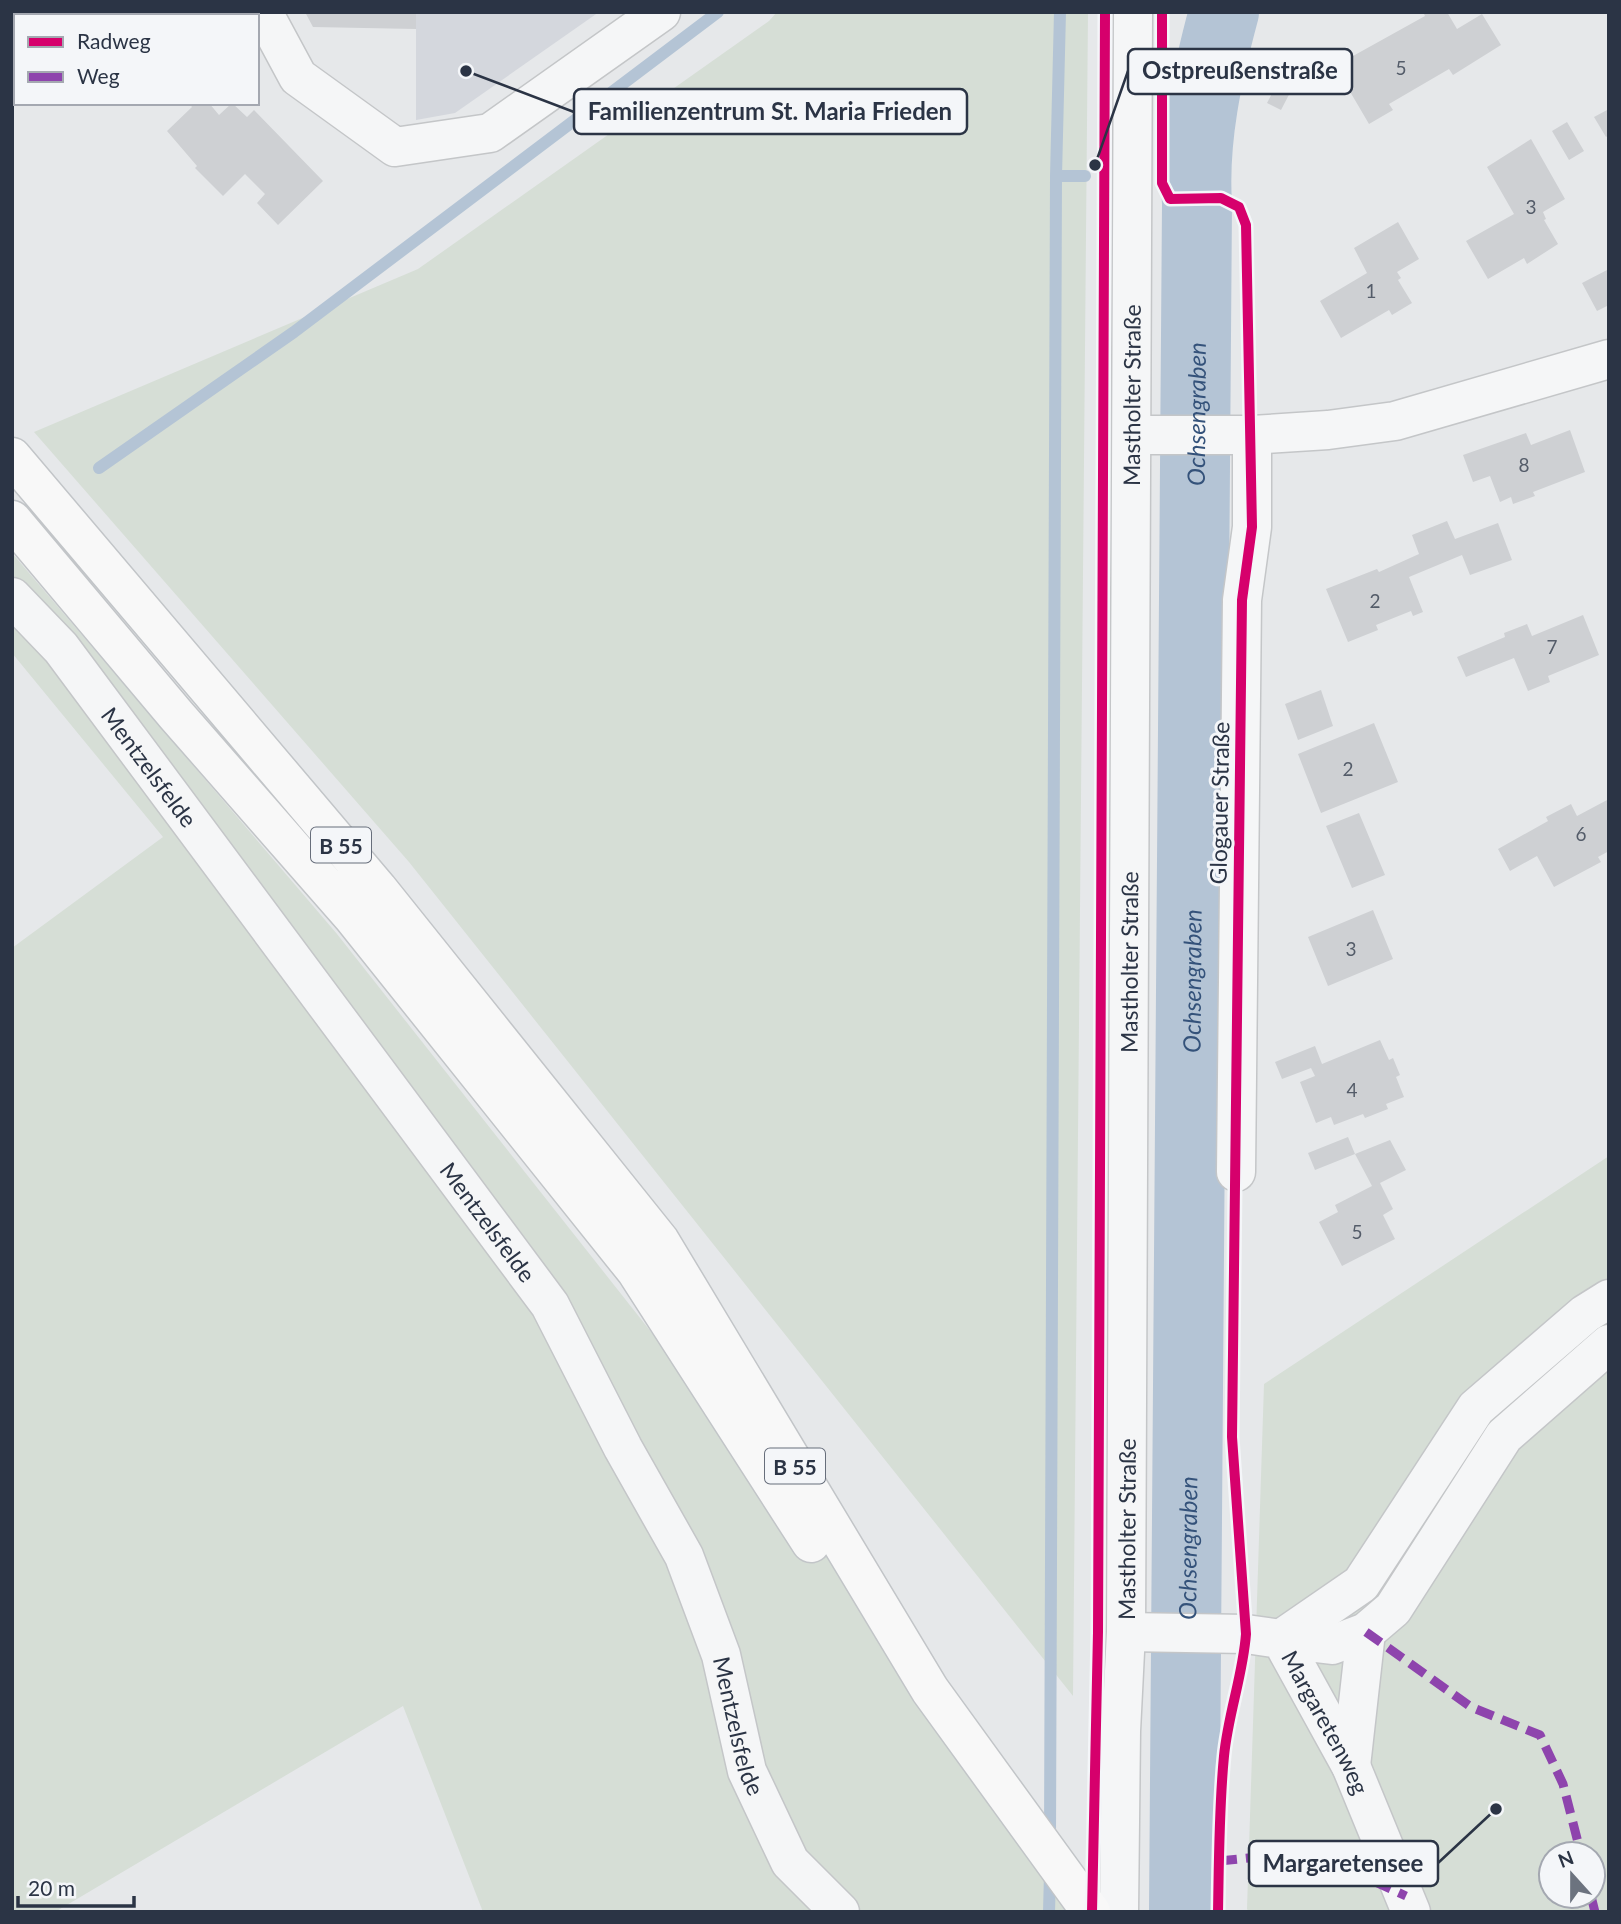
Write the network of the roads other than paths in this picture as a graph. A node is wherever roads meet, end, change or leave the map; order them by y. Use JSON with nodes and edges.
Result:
{"nodes":[{"id":1,"x":263,"y":12,"type":"edge"},
{"id":2,"x":661,"y":12,"type":"edge"},
{"id":3,"x":1133,"y":12,"type":"edge"},
{"id":4,"x":1609,"y":359,"type":"edge"},
{"id":5,"x":1147,"y":435,"type":"junction"},
{"id":6,"x":1244,"y":435,"type":"junction"},
{"id":7,"x":12,"y":457,"type":"edge"},
{"id":8,"x":12,"y":520,"type":"edge"},
{"id":9,"x":12,"y":597,"type":"edge"},
{"id":10,"x":1236,"y":1172,"type":"dead end"},
{"id":11,"x":1609,"y":1298,"type":"edge"},
{"id":12,"x":1609,"y":1344,"type":"edge"},
{"id":13,"x":1136,"y":1632,"type":"junction"},
{"id":14,"x":1366,"y":1632,"type":"junction"},
{"id":15,"x":1281,"y":1639,"type":"junction"},
{"id":16,"x":922,"y":1697,"type":"junction"},
{"id":17,"x":1351,"y":1766,"type":"junction"},
{"id":18,"x":840,"y":1912,"type":"edge"},
{"id":19,"x":1066,"y":1912,"type":"edge"},
{"id":20,"x":1091,"y":1912,"type":"edge"},
{"id":21,"x":1119,"y":1912,"type":"edge"},
{"id":22,"x":1411,"y":1912,"type":"edge"}],
"edges":[{"from":1,"to":2,"type":"street"},
{"from":3,"to":5,"type":"street","name":"Mastholter Straße"},
{"from":4,"to":6,"type":"street"},
{"from":5,"to":6,"type":"street"},
{"from":5,"to":13,"type":"street","name":"Mastholter Straße"},
{"from":6,"to":10,"type":"street","name":"Glogauer Straße"},
{"from":7,"to":16,"type":"main road","number":"B 55"},
{"from":8,"to":16,"type":"main road","number":"B 55"},
{"from":9,"to":18,"type":"street","name":"Mentzelsfelde"},
{"from":11,"to":15,"type":"street"},
{"from":12,"to":14,"type":"street"},
{"from":13,"to":15,"type":"street","name":"Margaretenweg"},
{"from":13,"to":21,"type":"street","name":"Mastholter Straße"},
{"from":14,"to":15,"type":"street"},
{"from":14,"to":17,"type":"street"},
{"from":15,"to":17,"type":"street","name":"Margaretenweg"},
{"from":16,"to":19,"type":"main road","number":"B 55"},
{"from":16,"to":20,"type":"main road","number":"B 55"},
{"from":17,"to":22,"type":"street","name":"Margaretenweg"}]}
